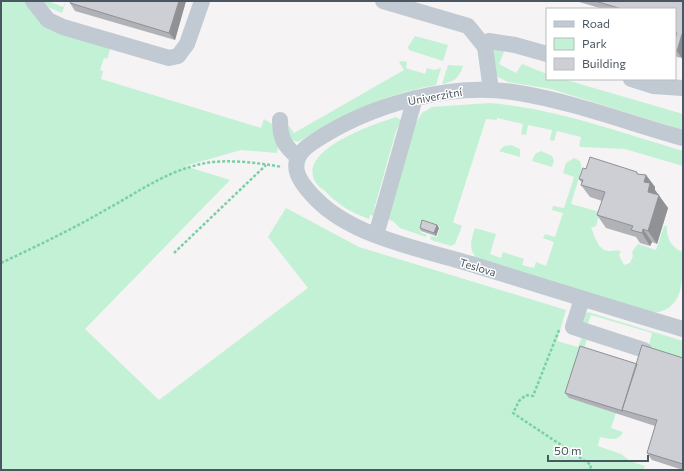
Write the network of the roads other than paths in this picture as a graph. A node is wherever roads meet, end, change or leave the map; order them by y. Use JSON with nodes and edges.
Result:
{"nodes":[{"id":1,"x":33,"y":1,"type":"edge"},
{"id":2,"x":202,"y":1,"type":"edge"},
{"id":3,"x":383,"y":1,"type":"edge"},
{"id":4,"x":485,"y":47,"type":"junction"},
{"id":5,"x":546,"y":54,"type":"edge"},
{"id":6,"x":634,"y":80,"type":"edge"},
{"id":7,"x":683,"y":88,"type":"edge"},
{"id":8,"x":491,"y":90,"type":"junction"},
{"id":9,"x":415,"y":98,"type":"junction"},
{"id":10,"x":280,"y":120,"type":"dead end"},
{"id":11,"x":683,"y":138,"type":"edge"},
{"id":12,"x":297,"y":163,"type":"junction"},
{"id":13,"x":376,"y":235,"type":"junction"},
{"id":14,"x":582,"y":299,"type":"junction"},
{"id":15,"x":683,"y":328,"type":"edge"},
{"id":16,"x":644,"y":350,"type":"edge"}],
"edges":[{"from":1,"to":2,"type":"street"},
{"from":3,"to":4,"type":"street"},
{"from":4,"to":5,"type":"street"},
{"from":4,"to":8,"type":"street"},
{"from":6,"to":7,"type":"street"},
{"from":8,"to":9,"type":"street","name":"Univerzitní"},
{"from":8,"to":11,"type":"street","name":"Univerzitní"},
{"from":9,"to":12,"type":"street","name":"Univerzitní"},
{"from":9,"to":13,"type":"street"},
{"from":10,"to":12,"type":"street","name":"Teslova"},
{"from":12,"to":13,"type":"street","name":"Teslova"},
{"from":13,"to":14,"type":"street","name":"Teslova"},
{"from":14,"to":15,"type":"street","name":"Teslova"},
{"from":14,"to":16,"type":"street"}]}
